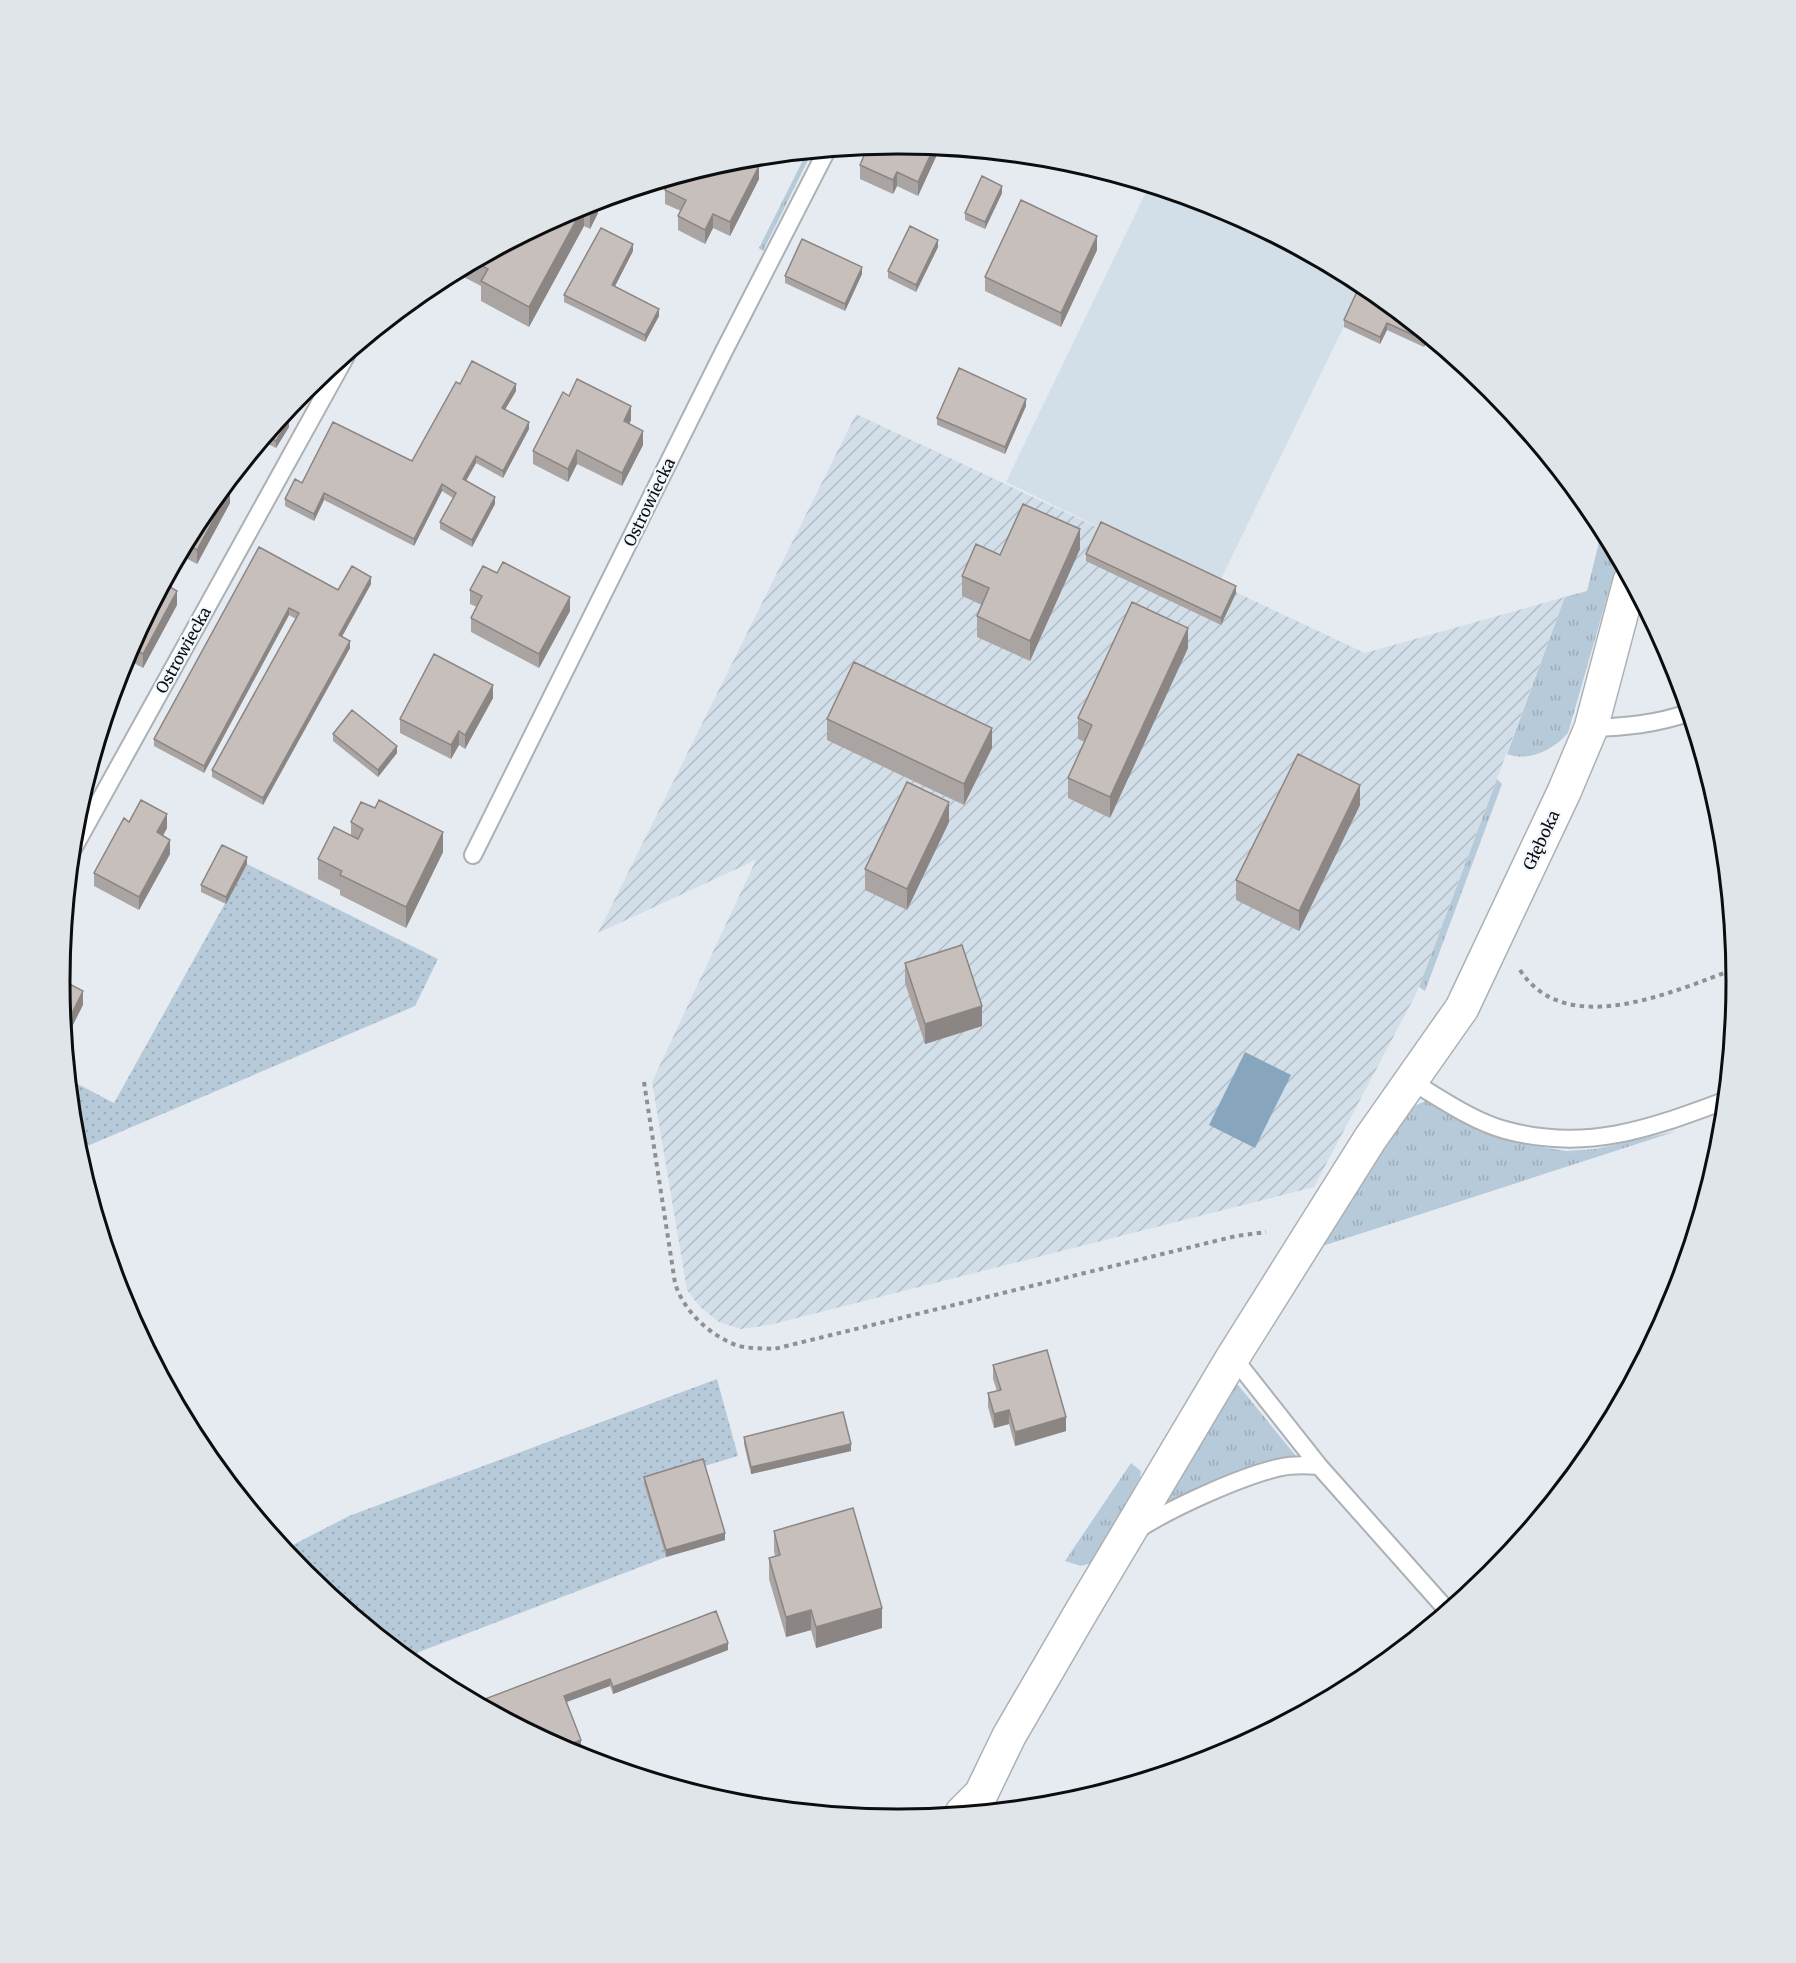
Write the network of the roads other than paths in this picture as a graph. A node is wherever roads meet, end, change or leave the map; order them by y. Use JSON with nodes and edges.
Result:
{"nodes":[{"id":1,"x":823,"y":158,"type":"edge"},
{"id":2,"x":336,"y":374,"type":"edge"},
{"id":3,"x":1627,"y":591,"type":"edge"},
{"id":4,"x":1682,"y":715,"type":"edge"},
{"id":5,"x":1591,"y":728,"type":"junction"},
{"id":6,"x":85,"y":828,"type":"edge"},
{"id":7,"x":473,"y":855,"type":"dead end"},
{"id":8,"x":1411,"y":1081,"type":"junction"},
{"id":9,"x":1716,"y":1104,"type":"edge"},
{"id":10,"x":1233,"y":1357,"type":"junction"},
{"id":11,"x":1319,"y":1466,"type":"junction"},
{"id":12,"x":1124,"y":1539,"type":"junction"},
{"id":13,"x":1443,"y":1605,"type":"edge"},
{"id":14,"x":974,"y":1805,"type":"edge"}],
"edges":[{"from":1,"to":7,"type":"lane","name":"Ostrowiecka"},
{"from":2,"to":6,"type":"lane","name":"Ostrowiecka"},
{"from":3,"to":5,"type":"street","name":"Głęboka"},
{"from":4,"to":5,"type":"lane"},
{"from":5,"to":8,"type":"street","name":"Głęboka"},
{"from":8,"to":9,"type":"lane"},
{"from":8,"to":10,"type":"street","name":"Głęboka"},
{"from":10,"to":11,"type":"lane"},
{"from":10,"to":12,"type":"street","name":"Głęboka"},
{"from":11,"to":12,"type":"lane"},
{"from":11,"to":13,"type":"lane"},
{"from":12,"to":14,"type":"street","name":"Głęboka"}]}
